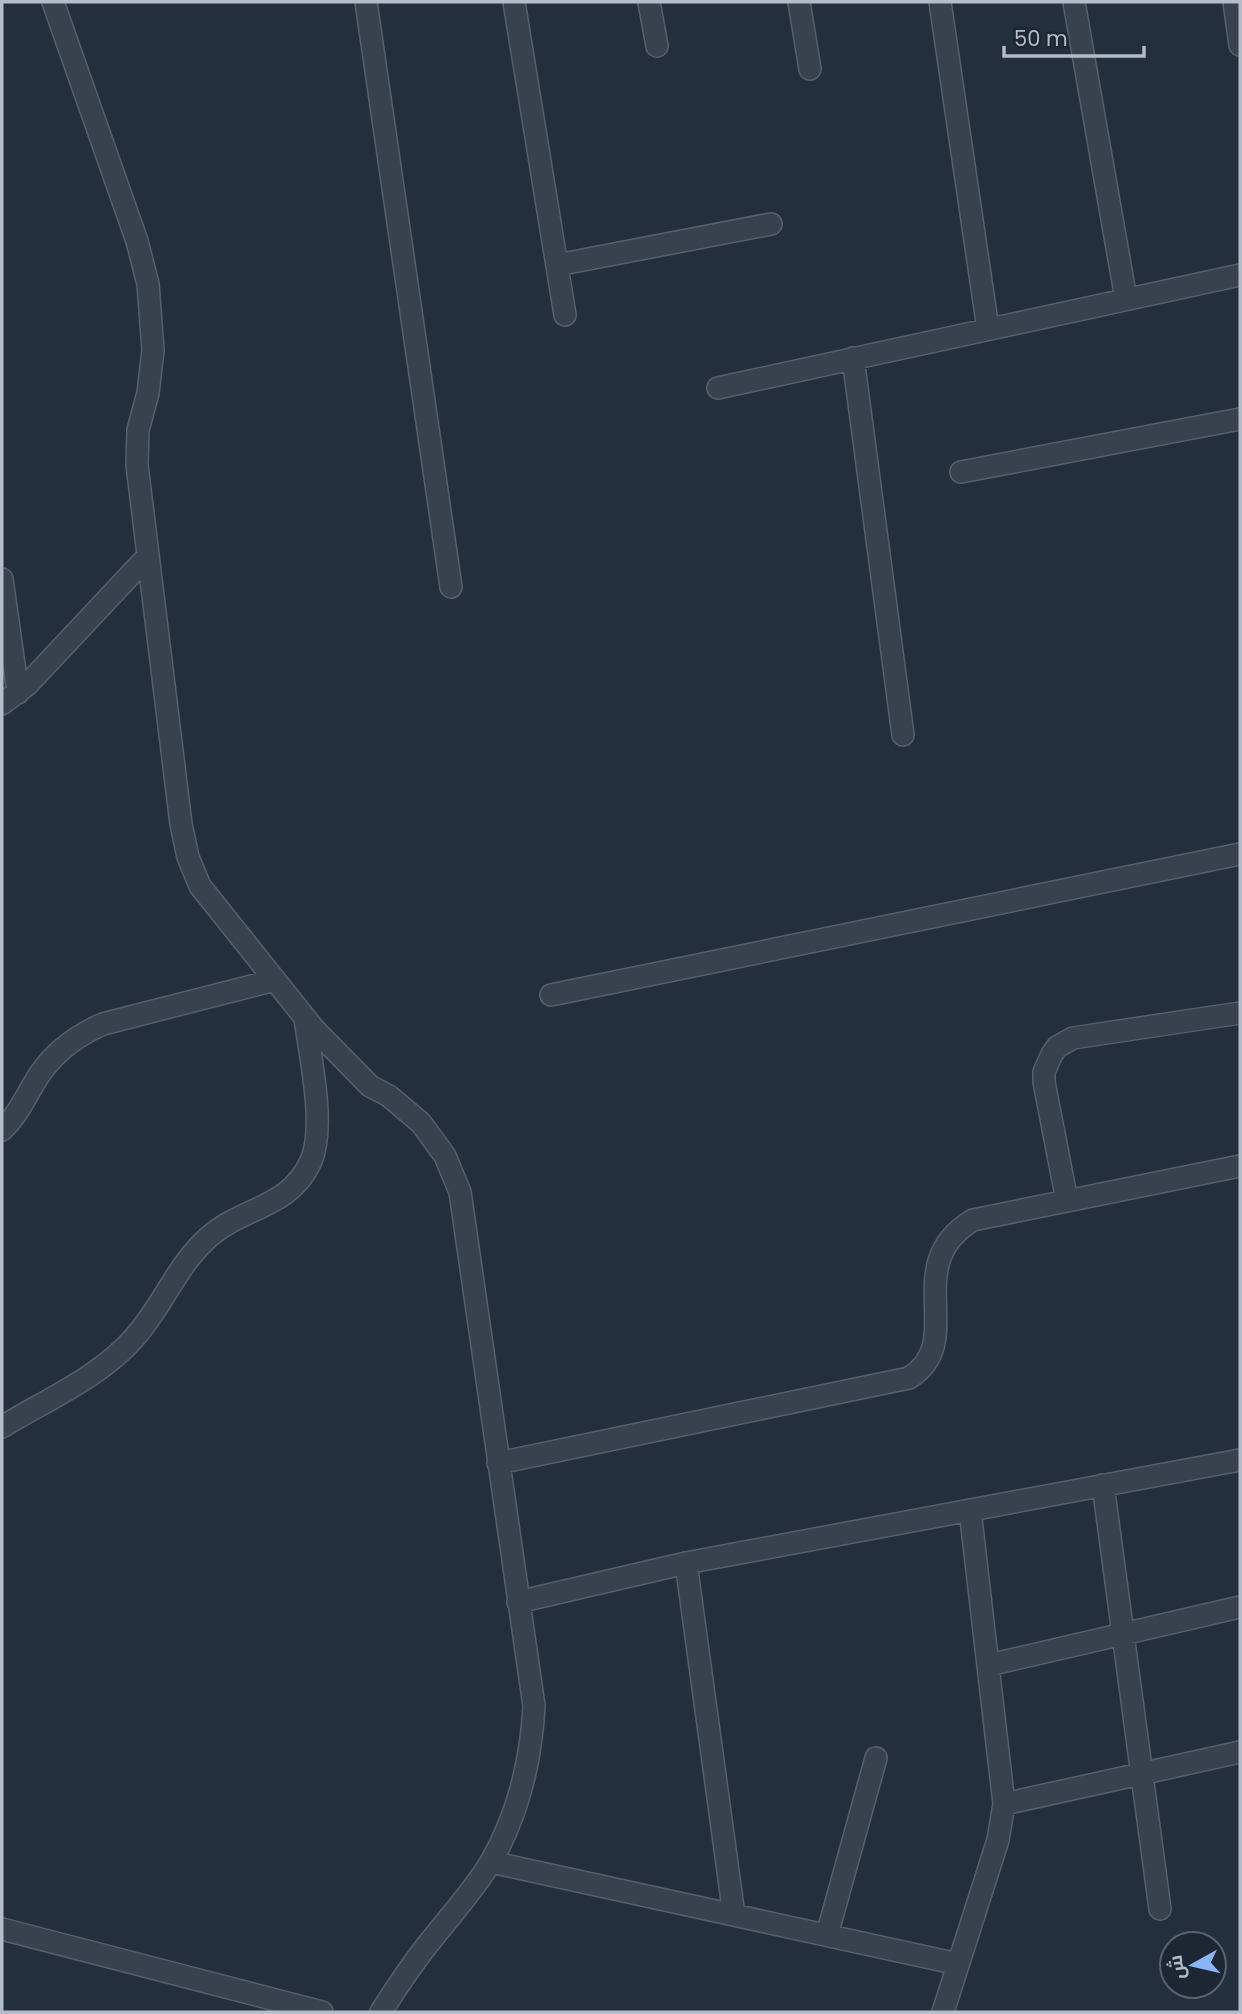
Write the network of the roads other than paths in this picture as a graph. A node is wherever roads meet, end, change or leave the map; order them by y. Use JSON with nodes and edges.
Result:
{"nodes":[{"id":1,"x":53,"y":2,"type":"edge"},
{"id":2,"x":366,"y":2,"type":"edge"},
{"id":3,"x":514,"y":2,"type":"edge"},
{"id":4,"x":649,"y":2,"type":"edge"},
{"id":5,"x":799,"y":2,"type":"edge"},
{"id":6,"x":940,"y":2,"type":"edge"},
{"id":7,"x":1074,"y":2,"type":"edge"},
{"id":8,"x":1234,"y":2,"type":"edge"},
{"id":9,"x":1240,"y":45,"type":"edge"},
{"id":10,"x":657,"y":46,"type":"dead end"},
{"id":11,"x":810,"y":69,"type":"dead end"},
{"id":12,"x":771,"y":224,"type":"dead end"},
{"id":13,"x":557,"y":265,"type":"junction"},
{"id":14,"x":1240,"y":275,"type":"edge"},
{"id":15,"x":1126,"y":299,"type":"junction"},
{"id":16,"x":565,"y":315,"type":"dead end"},
{"id":17,"x":988,"y":329,"type":"junction"},
{"id":18,"x":853,"y":358,"type":"junction"},
{"id":19,"x":718,"y":388,"type":"dead end"},
{"id":20,"x":1240,"y":419,"type":"edge"},
{"id":21,"x":961,"y":472,"type":"dead end"},
{"id":22,"x":148,"y":556,"type":"junction"},
{"id":23,"x":2,"y":579,"type":"edge"},
{"id":24,"x":451,"y":587,"type":"dead end"},
{"id":25,"x":10,"y":699,"type":"edge"},
{"id":26,"x":903,"y":735,"type":"dead end"},
{"id":27,"x":1240,"y":854,"type":"edge"},
{"id":28,"x":275,"y":980,"type":"junction"},
{"id":29,"x":551,"y":995,"type":"dead end"},
{"id":30,"x":1240,"y":1013,"type":"edge"},
{"id":31,"x":305,"y":1018,"type":"junction"},
{"id":32,"x":2,"y":1130,"type":"edge"},
{"id":33,"x":1240,"y":1166,"type":"edge"},
{"id":34,"x":1067,"y":1200,"type":"junction"},
{"id":35,"x":2,"y":1427,"type":"edge"},
{"id":36,"x":1240,"y":1460,"type":"edge"},
{"id":37,"x":498,"y":1463,"type":"junction"},
{"id":38,"x":1103,"y":1485,"type":"junction"},
{"id":39,"x":970,"y":1510,"type":"junction"},
{"id":40,"x":686,"y":1563,"type":"junction"},
{"id":41,"x":519,"y":1602,"type":"junction"},
{"id":42,"x":1240,"y":1607,"type":"edge"},
{"id":43,"x":1123,"y":1634,"type":"junction"},
{"id":44,"x":989,"y":1665,"type":"junction"},
{"id":45,"x":1240,"y":1752,"type":"edge"},
{"id":46,"x":876,"y":1758,"type":"dead end"},
{"id":47,"x":1142,"y":1774,"type":"junction"},
{"id":48,"x":1004,"y":1804,"type":"junction"},
{"id":49,"x":491,"y":1861,"type":"junction"},
{"id":50,"x":1160,"y":1909,"type":"dead end"},
{"id":51,"x":733,"y":1914,"type":"junction"},
{"id":52,"x":2,"y":1929,"type":"edge"},
{"id":53,"x":827,"y":1935,"type":"junction"},
{"id":54,"x":958,"y":1964,"type":"junction"},
{"id":55,"x":322,"y":2012,"type":"edge"},
{"id":56,"x":381,"y":2012,"type":"edge"},
{"id":57,"x":943,"y":2012,"type":"edge"}],
"edges":[{"from":1,"to":22,"type":"street"},
{"from":2,"to":24,"type":"street"},
{"from":3,"to":13,"type":"street"},
{"from":4,"to":10,"type":"street"},
{"from":5,"to":11,"type":"street"},
{"from":6,"to":17,"type":"street"},
{"from":7,"to":15,"type":"street"},
{"from":8,"to":9,"type":"street"},
{"from":12,"to":13,"type":"street"},
{"from":13,"to":16,"type":"street"},
{"from":14,"to":15,"type":"street"},
{"from":15,"to":17,"type":"street"},
{"from":17,"to":18,"type":"street"},
{"from":18,"to":19,"type":"street"},
{"from":18,"to":26,"type":"street"},
{"from":20,"to":21,"type":"street"},
{"from":22,"to":25,"type":"street"},
{"from":22,"to":28,"type":"street"},
{"from":23,"to":25,"type":"street"},
{"from":27,"to":29,"type":"street"},
{"from":28,"to":31,"type":"street"},
{"from":28,"to":32,"type":"street"},
{"from":30,"to":34,"type":"street"},
{"from":31,"to":35,"type":"street"},
{"from":31,"to":37,"type":"street"},
{"from":33,"to":34,"type":"street"},
{"from":34,"to":37,"type":"street"},
{"from":36,"to":38,"type":"street"},
{"from":37,"to":41,"type":"street"},
{"from":38,"to":39,"type":"street"},
{"from":38,"to":43,"type":"street"},
{"from":39,"to":40,"type":"street"},
{"from":39,"to":44,"type":"street"},
{"from":40,"to":41,"type":"street"},
{"from":40,"to":51,"type":"street"},
{"from":41,"to":49,"type":"street"},
{"from":42,"to":43,"type":"street"},
{"from":43,"to":44,"type":"street"},
{"from":43,"to":47,"type":"street"},
{"from":44,"to":48,"type":"street"},
{"from":45,"to":47,"type":"street"},
{"from":46,"to":53,"type":"street"},
{"from":47,"to":48,"type":"street"},
{"from":47,"to":50,"type":"street"},
{"from":48,"to":54,"type":"street"},
{"from":49,"to":51,"type":"street"},
{"from":49,"to":56,"type":"street"},
{"from":51,"to":53,"type":"street"},
{"from":52,"to":55,"type":"street"},
{"from":53,"to":54,"type":"street"},
{"from":54,"to":57,"type":"street"}]}
